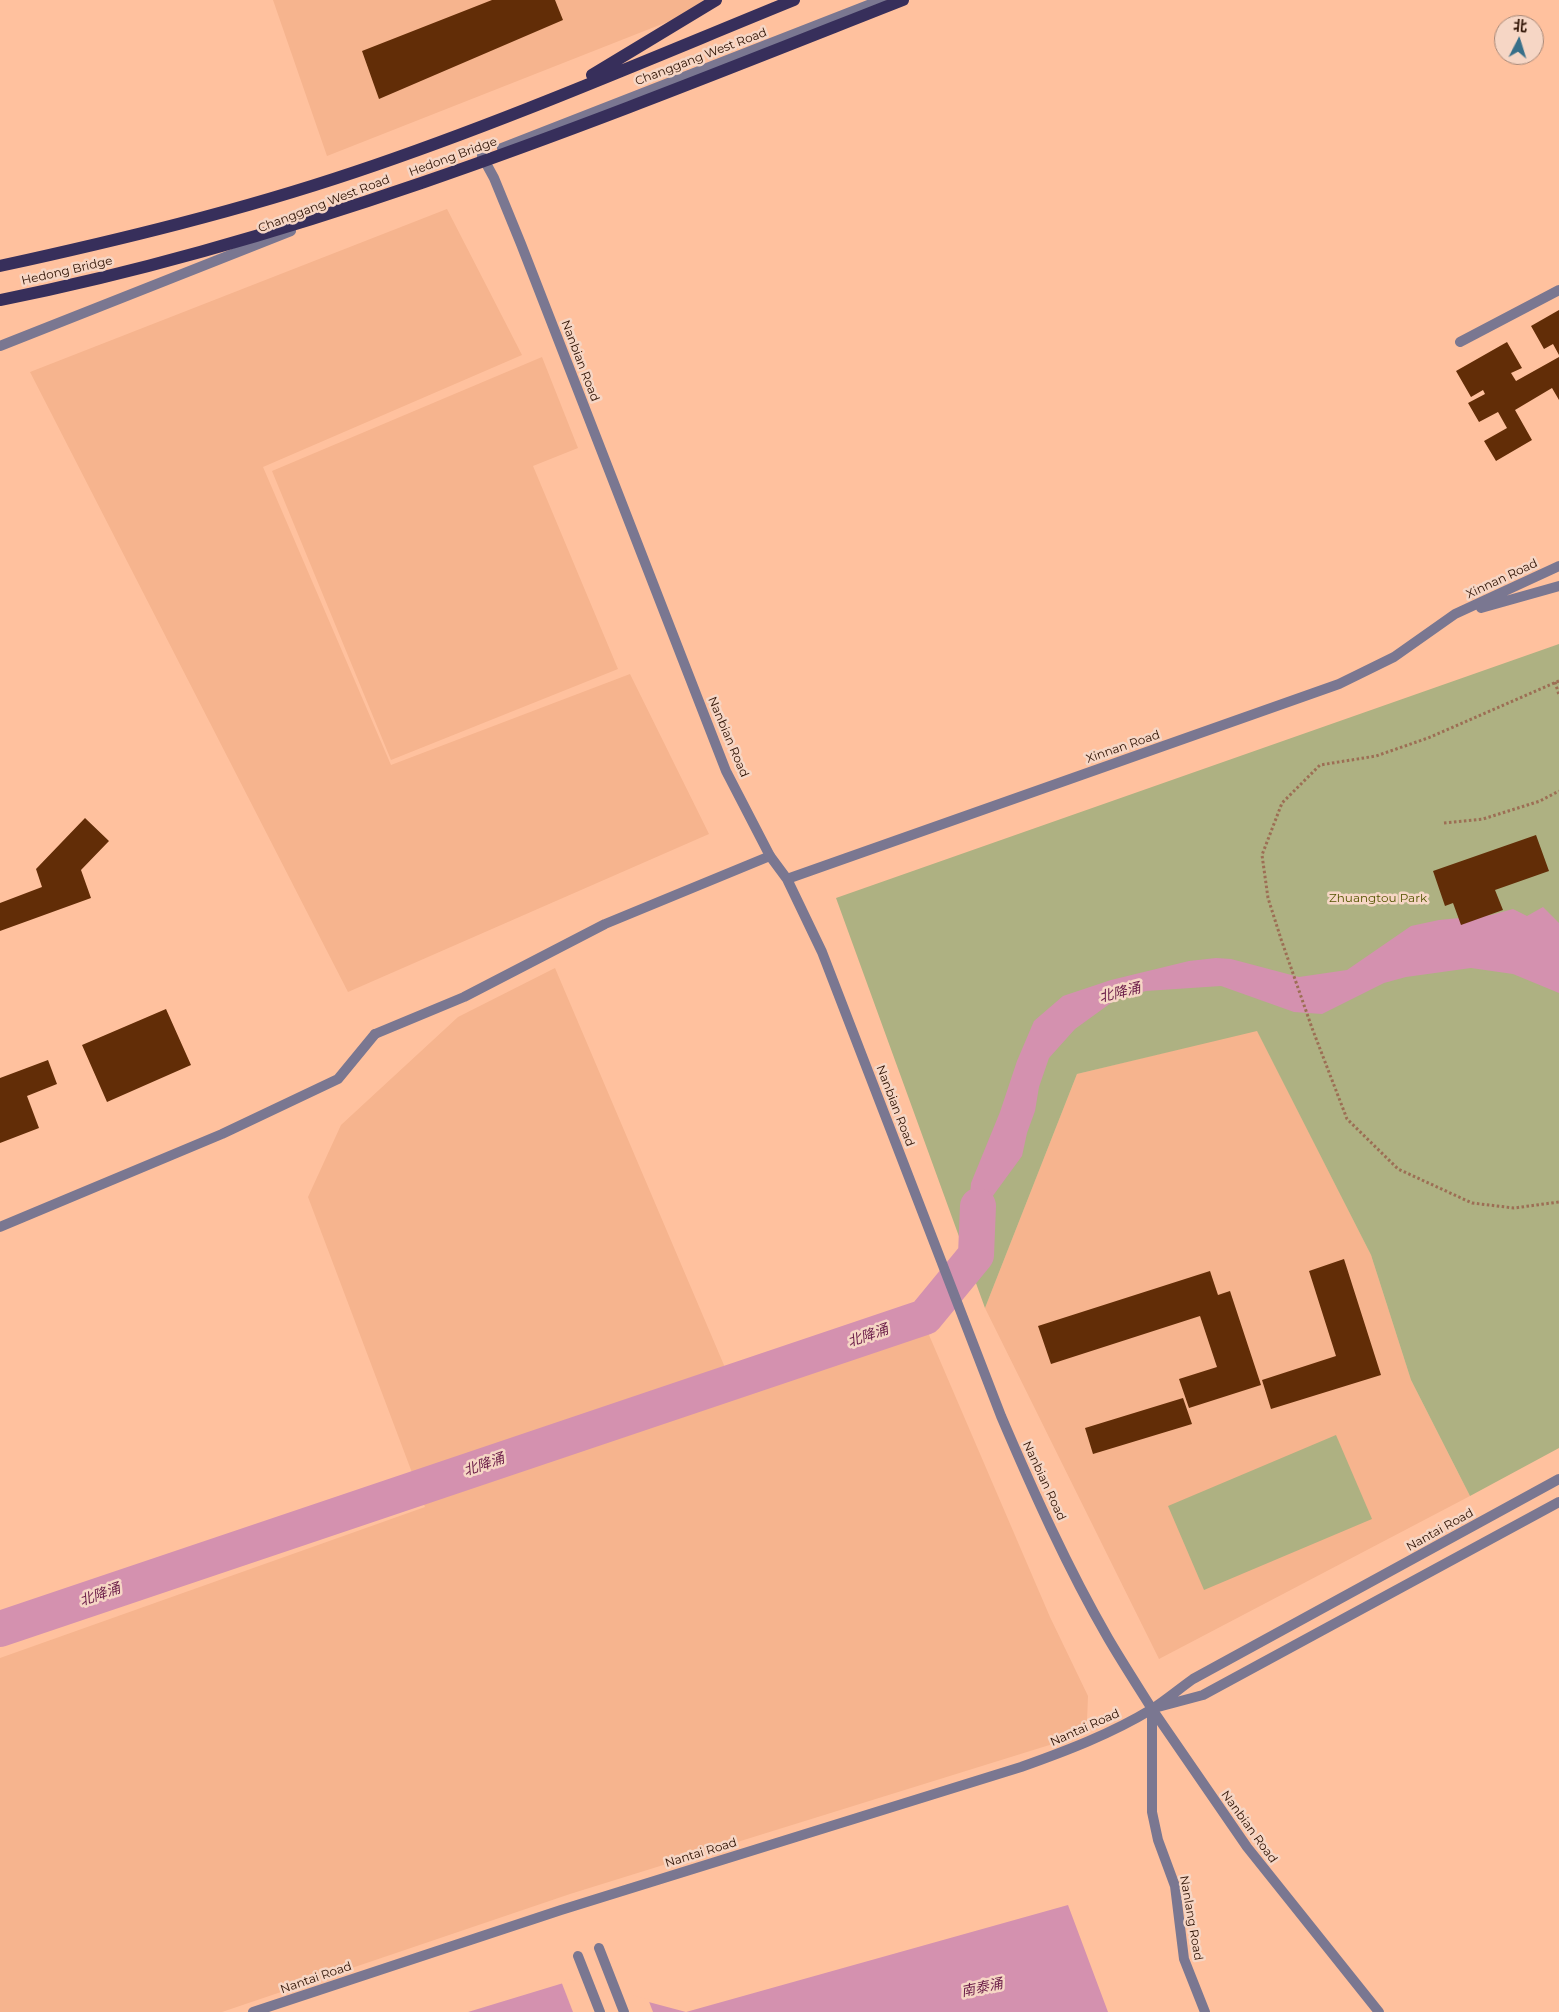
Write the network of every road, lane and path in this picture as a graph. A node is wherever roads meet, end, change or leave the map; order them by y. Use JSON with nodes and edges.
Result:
{"nodes":[{"id":1,"x":716,"y":0,"type":"edge"},
{"id":2,"x":794,"y":0,"type":"edge"},
{"id":3,"x":881,"y":0,"type":"edge"},
{"id":4,"x":903,"y":0,"type":"edge"},
{"id":5,"x":560,"y":95,"type":"junction"},
{"id":6,"x":482,"y":156,"type":"junction"},
{"id":7,"x":0,"y":266,"type":"edge"},
{"id":8,"x":1559,"y":290,"type":"edge"},
{"id":9,"x":0,"y":300,"type":"edge"},
{"id":10,"x":1460,"y":342,"type":"dead end"},
{"id":11,"x":0,"y":343,"type":"edge"},
{"id":12,"x":1559,"y":566,"type":"edge"},
{"id":13,"x":1559,"y":586,"type":"edge"},
{"id":14,"x":1455,"y":614,"type":"junction"},
{"id":15,"x":1557,"y":682,"type":"edge"},
{"id":16,"x":1559,"y":695,"type":"edge"},
{"id":17,"x":1559,"y":791,"type":"edge"},
{"id":18,"x":1444,"y":823,"type":"dead end"},
{"id":19,"x":770,"y":856,"type":"junction"},
{"id":20,"x":787,"y":878,"type":"junction"},
{"id":21,"x":1559,"y":1202,"type":"edge"},
{"id":22,"x":0,"y":1227,"type":"edge"},
{"id":23,"x":1559,"y":1479,"type":"edge"},
{"id":24,"x":1559,"y":1502,"type":"edge"},
{"id":25,"x":1152,"y":1709,"type":"junction"},
{"id":26,"x":599,"y":1948,"type":"dead end"},
{"id":27,"x":578,"y":1956,"type":"dead end"},
{"id":28,"x":1195,"y":1987,"type":"junction"},
{"id":29,"x":254,"y":2012,"type":"edge"},
{"id":30,"x":600,"y":2012,"type":"edge"},
{"id":31,"x":624,"y":2012,"type":"edge"},
{"id":32,"x":1195,"y":2012,"type":"edge"},
{"id":33,"x":1205,"y":2012,"type":"edge"},
{"id":34,"x":1379,"y":2012,"type":"edge"}],
"edges":[{"from":1,"to":5,"type":"main road"},
{"from":2,"to":5,"type":"main road","name":"Hedong Bridge"},
{"from":3,"to":6,"type":"street","name":"Changgang West Road"},
{"from":4,"to":9,"type":"main road","name":"Hedong Bridge","bridge":true},
{"from":5,"to":7,"type":"main road","name":"Hedong Bridge"},
{"from":6,"to":11,"type":"street","name":"Changgang West Road"},
{"from":6,"to":19,"type":"street","name":"Nanbian Road"},
{"from":8,"to":10,"type":"street"},
{"from":12,"to":14,"type":"street","name":"Xinnan Road"},
{"from":13,"to":14,"type":"street","name":"Xinnan Road"},
{"from":14,"to":20,"type":"street","name":"Xinnan Road"},
{"from":15,"to":16,"type":"path"},
{"from":15,"to":21,"type":"path"},
{"from":17,"to":18,"type":"path"},
{"from":19,"to":20,"type":"street","name":"Nanbian Road"},
{"from":19,"to":22,"type":"street"},
{"from":20,"to":25,"type":"street","name":"Nanbian Road"},
{"from":23,"to":25,"type":"street","name":"Nantai Road"},
{"from":24,"to":25,"type":"street","name":"Nantai Road"},
{"from":25,"to":28,"type":"street","name":"Nanlang Road"},
{"from":25,"to":29,"type":"street","name":"Nantai Road"},
{"from":25,"to":34,"type":"street","name":"Nanbian Road"},
{"from":26,"to":31,"type":"street"},
{"from":27,"to":30,"type":"street"},
{"from":28,"to":32,"type":"street"},
{"from":28,"to":33,"type":"street","name":"Nanlang Road"}]}
